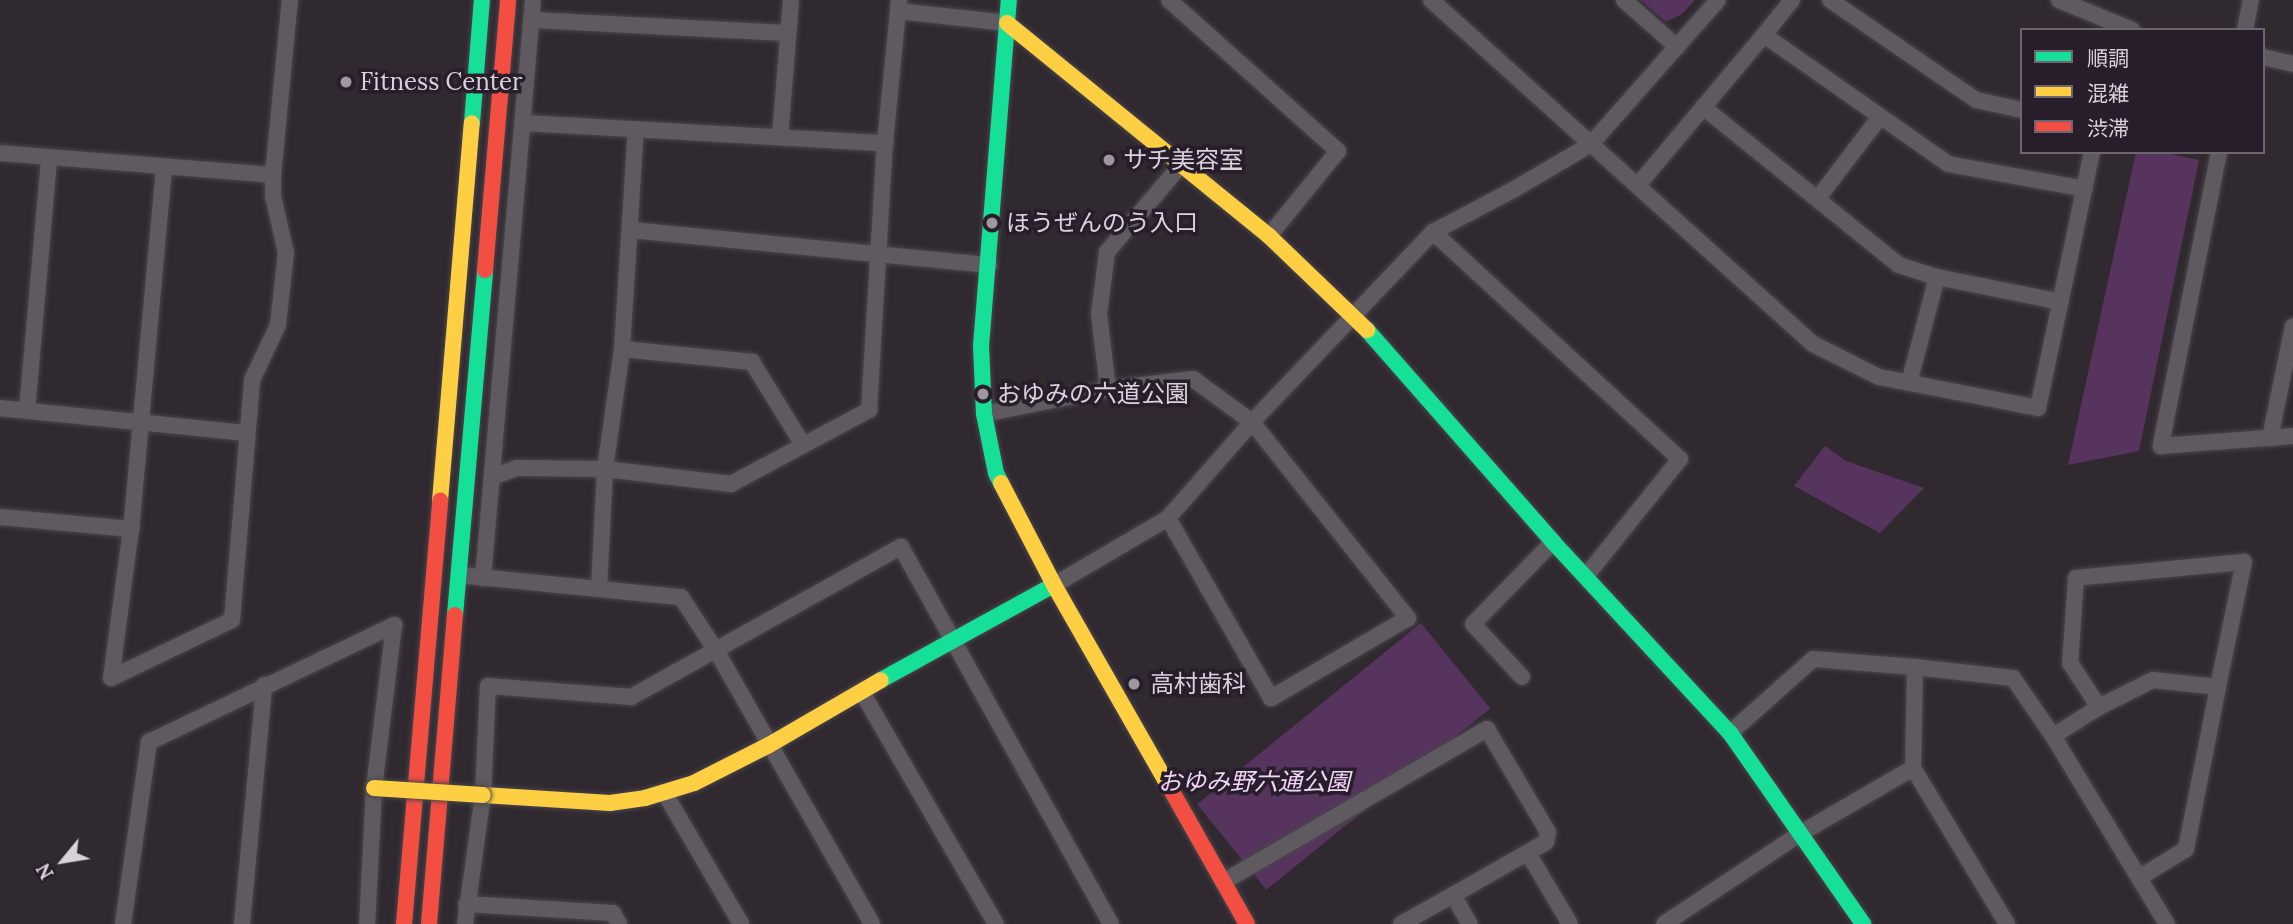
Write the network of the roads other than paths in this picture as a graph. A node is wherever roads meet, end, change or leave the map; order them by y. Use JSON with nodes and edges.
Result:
{"nodes":[{"id":1,"x":290,"y":0,"type":"edge"},
{"id":2,"x":482,"y":0,"type":"edge"},
{"id":3,"x":508,"y":0,"type":"edge"},
{"id":4,"x":533,"y":0,"type":"edge"},
{"id":5,"x":791,"y":0,"type":"edge"},
{"id":6,"x":1009,"y":0,"type":"edge"},
{"id":7,"x":1169,"y":0,"type":"edge"},
{"id":8,"x":1431,"y":0,"type":"edge"},
{"id":9,"x":1624,"y":0,"type":"edge"},
{"id":10,"x":1718,"y":0,"type":"edge"},
{"id":11,"x":1792,"y":0,"type":"edge"},
{"id":12,"x":1830,"y":0,"type":"edge"},
{"id":13,"x":2059,"y":0,"type":"edge"},
{"id":14,"x":2251,"y":0,"type":"edge"},
{"id":15,"x":899,"y":6,"type":"edge"},
{"id":16,"x":532,"y":20,"type":"junction"},
{"id":17,"x":1007,"y":23,"type":"junction"},
{"id":18,"x":2127,"y":28,"type":"edge"},
{"id":19,"x":2245,"y":28,"type":"edge"},
{"id":20,"x":787,"y":33,"type":"junction"},
{"id":21,"x":1764,"y":35,"type":"junction"},
{"id":22,"x":1677,"y":47,"type":"junction"},
{"id":23,"x":2265,"y":57,"type":"edge"},
{"id":24,"x":2293,"y":64,"type":"edge"},
{"id":25,"x":1703,"y":107,"type":"junction"},
{"id":26,"x":2020,"y":110,"type":"edge"},
{"id":27,"x":1880,"y":117,"type":"junction"},
{"id":28,"x":523,"y":123,"type":"junction"},
{"id":29,"x":636,"y":129,"type":"junction"},
{"id":30,"x":780,"y":137,"type":"junction"},
{"id":31,"x":885,"y":144,"type":"junction"},
{"id":32,"x":1591,"y":144,"type":"junction"},
{"id":33,"x":0,"y":153,"type":"edge"},
{"id":34,"x":2092,"y":154,"type":"edge"},
{"id":35,"x":2219,"y":154,"type":"edge"},
{"id":36,"x":49,"y":159,"type":"junction"},
{"id":37,"x":1180,"y":166,"type":"junction"},
{"id":38,"x":164,"y":168,"type":"junction"},
{"id":39,"x":273,"y":175,"type":"junction"},
{"id":40,"x":1638,"y":185,"type":"junction"},
{"id":41,"x":2085,"y":189,"type":"junction"},
{"id":42,"x":1818,"y":198,"type":"junction"},
{"id":43,"x":631,"y":230,"type":"junction"},
{"id":44,"x":1433,"y":232,"type":"junction"},
{"id":45,"x":1269,"y":236,"type":"junction"},
{"id":46,"x":880,"y":255,"type":"junction"},
{"id":47,"x":989,"y":265,"type":"junction"},
{"id":48,"x":1937,"y":277,"type":"junction"},
{"id":49,"x":2061,"y":302,"type":"junction"},
{"id":50,"x":1354,"y":315,"type":"junction"},
{"id":51,"x":2293,"y":326,"type":"edge"},
{"id":52,"x":622,"y":349,"type":"junction"},
{"id":53,"x":1909,"y":383,"type":"junction"},
{"id":54,"x":1108,"y":389,"type":"junction"},
{"id":55,"x":0,"y":408,"type":"edge"},
{"id":56,"x":27,"y":411,"type":"junction"},
{"id":57,"x":984,"y":414,"type":"junction"},
{"id":58,"x":1252,"y":422,"type":"junction"},
{"id":59,"x":140,"y":424,"type":"junction"},
{"id":60,"x":247,"y":433,"type":"junction"},
{"id":61,"x":2293,"y":436,"type":"edge"},
{"id":62,"x":2270,"y":438,"type":"junction"},
{"id":63,"x":803,"y":444,"type":"junction"},
{"id":64,"x":605,"y":469,"type":"junction"},
{"id":65,"x":492,"y":477,"type":"junction"},
{"id":66,"x":0,"y":517,"type":"edge"},
{"id":67,"x":1168,"y":518,"type":"junction"},
{"id":68,"x":131,"y":529,"type":"junction"},
{"id":69,"x":1553,"y":542,"type":"junction"},
{"id":70,"x":459,"y":575,"type":"junction"},
{"id":71,"x":1585,"y":577,"type":"junction"},
{"id":72,"x":483,"y":578,"type":"junction"},
{"id":73,"x":1054,"y":585,"type":"junction"},
{"id":74,"x":599,"y":588,"type":"junction"},
{"id":75,"x":954,"y":638,"type":"junction"},
{"id":76,"x":717,"y":652,"type":"junction"},
{"id":77,"x":1915,"y":667,"type":"junction"},
{"id":78,"x":1522,"y":677,"type":"dead end"},
{"id":79,"x":264,"y":685,"type":"junction"},
{"id":80,"x":2218,"y":687,"type":"junction"},
{"id":81,"x":863,"y":694,"type":"junction"},
{"id":82,"x":2099,"y":707,"type":"junction"},
{"id":83,"x":1730,"y":733,"type":"junction"},
{"id":84,"x":2053,"y":736,"type":"junction"},
{"id":85,"x":769,"y":746,"type":"junction"},
{"id":86,"x":1913,"y":768,"type":"junction"},
{"id":87,"x":374,"y":788,"type":"junction"},
{"id":88,"x":664,"y":792,"type":"junction"},
{"id":89,"x":483,"y":795,"type":"junction"},
{"id":90,"x":1801,"y":833,"type":"junction"},
{"id":91,"x":1528,"y":853,"type":"junction"},
{"id":92,"x":2139,"y":878,"type":"junction"},
{"id":93,"x":1223,"y":882,"type":"junction"},
{"id":94,"x":1453,"y":895,"type":"junction"},
{"id":95,"x":466,"y":904,"type":"junction"},
{"id":96,"x":123,"y":924,"type":"edge"},
{"id":97,"x":242,"y":924,"type":"edge"},
{"id":98,"x":367,"y":924,"type":"edge"},
{"id":99,"x":404,"y":924,"type":"edge"},
{"id":100,"x":429,"y":924,"type":"edge"},
{"id":101,"x":465,"y":924,"type":"edge"},
{"id":102,"x":620,"y":924,"type":"edge"},
{"id":103,"x":741,"y":924,"type":"edge"},
{"id":104,"x":872,"y":924,"type":"edge"},
{"id":105,"x":996,"y":924,"type":"edge"},
{"id":106,"x":1111,"y":924,"type":"edge"},
{"id":107,"x":1247,"y":924,"type":"edge"},
{"id":108,"x":1401,"y":924,"type":"edge"},
{"id":109,"x":1470,"y":924,"type":"edge"},
{"id":110,"x":1570,"y":924,"type":"edge"},
{"id":111,"x":1664,"y":924,"type":"edge"},
{"id":112,"x":1863,"y":924,"type":"edge"},
{"id":113,"x":2007,"y":924,"type":"edge"},
{"id":114,"x":2167,"y":924,"type":"edge"}],
"edges":[{"from":1,"to":39,"type":"street"},
{"from":2,"to":99,"type":"street"},
{"from":3,"to":70,"type":"street"},
{"from":4,"to":16,"type":"street"},
{"from":5,"to":20,"type":"street"},
{"from":6,"to":17,"type":"street"},
{"from":7,"to":45,"type":"street"},
{"from":8,"to":32,"type":"street"},
{"from":9,"to":22,"type":"street"},
{"from":10,"to":22,"type":"street"},
{"from":11,"to":21,"type":"street"},
{"from":12,"to":26,"type":"street"},
{"from":13,"to":18,"type":"street"},
{"from":14,"to":19,"type":"street"},
{"from":15,"to":17,"type":"street"},
{"from":15,"to":31,"type":"street"},
{"from":16,"to":20,"type":"street"},
{"from":16,"to":28,"type":"street"},
{"from":17,"to":37,"type":"street"},
{"from":17,"to":47,"type":"street"},
{"from":20,"to":30,"type":"street"},
{"from":21,"to":25,"type":"street"},
{"from":21,"to":27,"type":"street"},
{"from":22,"to":32,"type":"street"},
{"from":23,"to":24,"type":"street"},
{"from":25,"to":40,"type":"street"},
{"from":25,"to":42,"type":"street"},
{"from":27,"to":41,"type":"street"},
{"from":27,"to":42,"type":"street"},
{"from":28,"to":29,"type":"street"},
{"from":28,"to":65,"type":"street"},
{"from":29,"to":30,"type":"street"},
{"from":29,"to":43,"type":"street"},
{"from":30,"to":31,"type":"street"},
{"from":31,"to":46,"type":"street"},
{"from":32,"to":40,"type":"street"},
{"from":32,"to":44,"type":"street"},
{"from":33,"to":36,"type":"street"},
{"from":34,"to":41,"type":"street"},
{"from":35,"to":62,"type":"street"},
{"from":36,"to":38,"type":"street"},
{"from":36,"to":56,"type":"street"},
{"from":37,"to":45,"type":"street"},
{"from":37,"to":54,"type":"street"},
{"from":38,"to":39,"type":"street"},
{"from":38,"to":59,"type":"street"},
{"from":39,"to":60,"type":"street"},
{"from":40,"to":53,"type":"street"},
{"from":41,"to":49,"type":"street"},
{"from":42,"to":48,"type":"street"},
{"from":43,"to":46,"type":"street"},
{"from":43,"to":52,"type":"street"},
{"from":44,"to":50,"type":"street"},
{"from":44,"to":71,"type":"street"},
{"from":45,"to":50,"type":"street"},
{"from":46,"to":47,"type":"street"},
{"from":46,"to":63,"type":"street"},
{"from":47,"to":57,"type":"street"},
{"from":48,"to":49,"type":"street"},
{"from":48,"to":53,"type":"street"},
{"from":49,"to":53,"type":"street"},
{"from":50,"to":58,"type":"street"},
{"from":50,"to":69,"type":"street"},
{"from":51,"to":62,"type":"street"},
{"from":52,"to":63,"type":"street"},
{"from":52,"to":64,"type":"street"},
{"from":54,"to":57,"type":"street"},
{"from":54,"to":58,"type":"street"},
{"from":55,"to":56,"type":"street"},
{"from":56,"to":59,"type":"street"},
{"from":57,"to":73,"type":"street"},
{"from":58,"to":67,"type":"street"},
{"from":58,"to":67,"type":"street"},
{"from":59,"to":60,"type":"street"},
{"from":59,"to":68,"type":"street"},
{"from":60,"to":68,"type":"street"},
{"from":61,"to":62,"type":"street"},
{"from":63,"to":64,"type":"street"},
{"from":64,"to":65,"type":"street"},
{"from":64,"to":74,"type":"street"},
{"from":65,"to":72,"type":"street"},
{"from":66,"to":68,"type":"street"},
{"from":67,"to":73,"type":"street"},
{"from":69,"to":71,"type":"street"},
{"from":69,"to":78,"type":"street"},
{"from":70,"to":72,"type":"street"},
{"from":70,"to":100,"type":"street"},
{"from":71,"to":83,"type":"street"},
{"from":72,"to":74,"type":"street"},
{"from":73,"to":75,"type":"street"},
{"from":73,"to":93,"type":"street"},
{"from":74,"to":76,"type":"street"},
{"from":75,"to":76,"type":"street"},
{"from":75,"to":81,"type":"street"},
{"from":75,"to":106,"type":"street"},
{"from":76,"to":85,"type":"street"},
{"from":76,"to":89,"type":"street"},
{"from":77,"to":83,"type":"street"},
{"from":77,"to":84,"type":"street"},
{"from":77,"to":86,"type":"street"},
{"from":79,"to":87,"type":"street"},
{"from":79,"to":96,"type":"street"},
{"from":79,"to":97,"type":"street"},
{"from":80,"to":82,"type":"street"},
{"from":80,"to":82,"type":"street"},
{"from":80,"to":92,"type":"street"},
{"from":81,"to":85,"type":"street"},
{"from":81,"to":105,"type":"street"},
{"from":82,"to":84,"type":"street"},
{"from":83,"to":90,"type":"street"},
{"from":84,"to":92,"type":"street"},
{"from":85,"to":88,"type":"street"},
{"from":85,"to":104,"type":"street"},
{"from":86,"to":90,"type":"street"},
{"from":86,"to":113,"type":"street"},
{"from":87,"to":89,"type":"street","bridge":true},
{"from":87,"to":98,"type":"street"},
{"from":88,"to":89,"type":"street"},
{"from":88,"to":103,"type":"street"},
{"from":89,"to":95,"type":"street"},
{"from":90,"to":111,"type":"street"},
{"from":90,"to":112,"type":"street"},
{"from":91,"to":93,"type":"street"},
{"from":91,"to":94,"type":"street"},
{"from":91,"to":110,"type":"street"},
{"from":92,"to":114,"type":"street"},
{"from":93,"to":107,"type":"street"},
{"from":94,"to":108,"type":"street"},
{"from":94,"to":109,"type":"street"},
{"from":95,"to":101,"type":"street"},
{"from":95,"to":102,"type":"street"}]}
